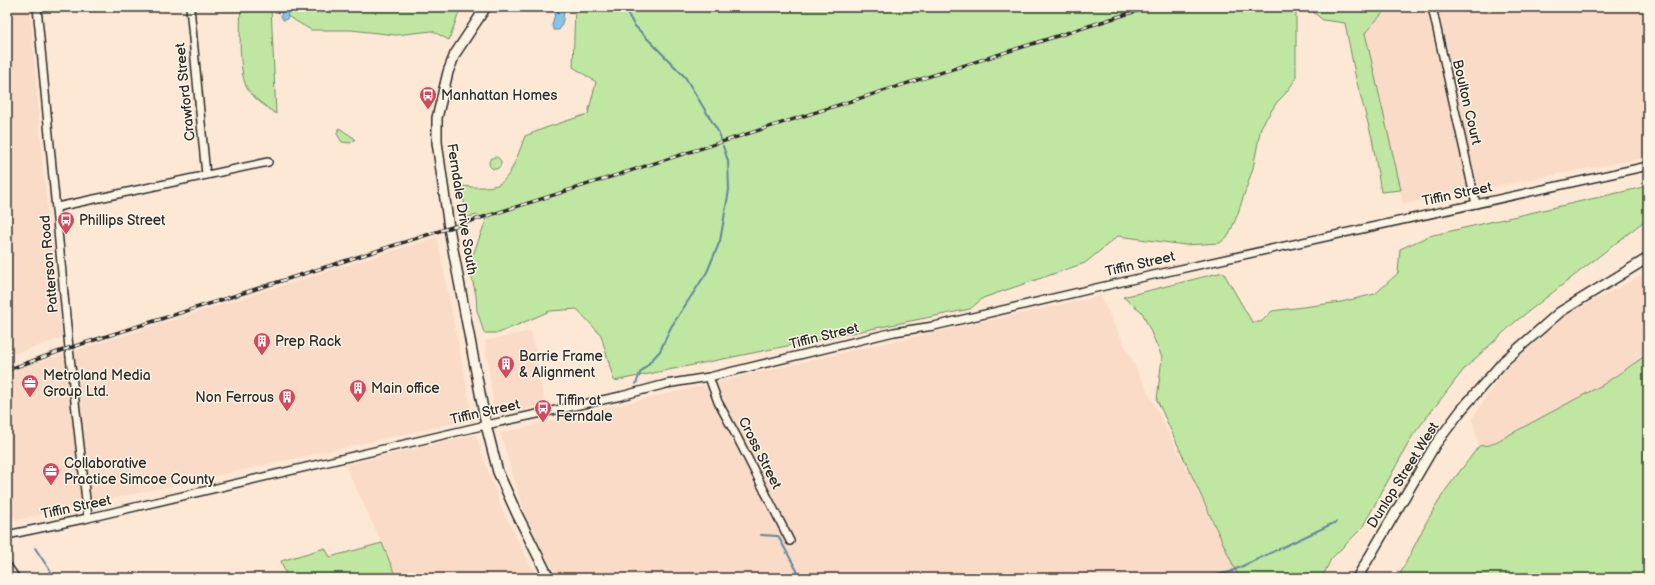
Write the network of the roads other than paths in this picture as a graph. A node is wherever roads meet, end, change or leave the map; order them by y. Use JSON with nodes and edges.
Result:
{"nodes":[{"id":1,"x":37,"y":7,"type":"edge"},
{"id":2,"x":190,"y":7,"type":"edge"},
{"id":3,"x":486,"y":7,"type":"edge"},
{"id":4,"x":1432,"y":7,"type":"edge"},
{"id":5,"x":268,"y":162,"type":"dead end"},
{"id":6,"x":1648,"y":166,"type":"edge"},
{"id":7,"x":206,"y":175,"type":"junction"},
{"id":8,"x":1476,"y":204,"type":"junction"},
{"id":9,"x":57,"y":207,"type":"junction"},
{"id":10,"x":1648,"y":258,"type":"edge"},
{"id":11,"x":709,"y":377,"type":"junction"},
{"id":12,"x":486,"y":425,"type":"junction"},
{"id":13,"x":88,"y":518,"type":"junction"},
{"id":14,"x":7,"y":535,"type":"edge"},
{"id":15,"x":790,"y":540,"type":"dead end"},
{"id":16,"x":7,"y":568,"type":"edge"},
{"id":17,"x":14,"y":578,"type":"edge"},
{"id":18,"x":548,"y":578,"type":"edge"},
{"id":19,"x":1356,"y":578,"type":"edge"}],
"edges":[{"from":1,"to":9,"type":"street","name":"Patterson Road"},
{"from":2,"to":7,"type":"street","name":"Crawford Street"},
{"from":3,"to":12,"type":"main road","name":"Ferndale Drive South"},
{"from":4,"to":8,"type":"street","name":"Boulton Court"},
{"from":5,"to":7,"type":"street"},
{"from":6,"to":8,"type":"street","name":"Tiffin Street"},
{"from":7,"to":9,"type":"street"},
{"from":8,"to":11,"type":"street","name":"Tiffin Street"},
{"from":9,"to":13,"type":"street","name":"Patterson Road"},
{"from":10,"to":19,"type":"main road","name":"Dunlop Street West"},
{"from":11,"to":12,"type":"street","name":"Tiffin Street"},
{"from":11,"to":15,"type":"street","name":"Cross Street"},
{"from":12,"to":13,"type":"street","name":"Tiffin Street"},
{"from":12,"to":18,"type":"main road","name":"Ferndale Drive South"},
{"from":13,"to":14,"type":"street","name":"Tiffin Street"},
{"from":16,"to":17,"type":"highway"}]}
